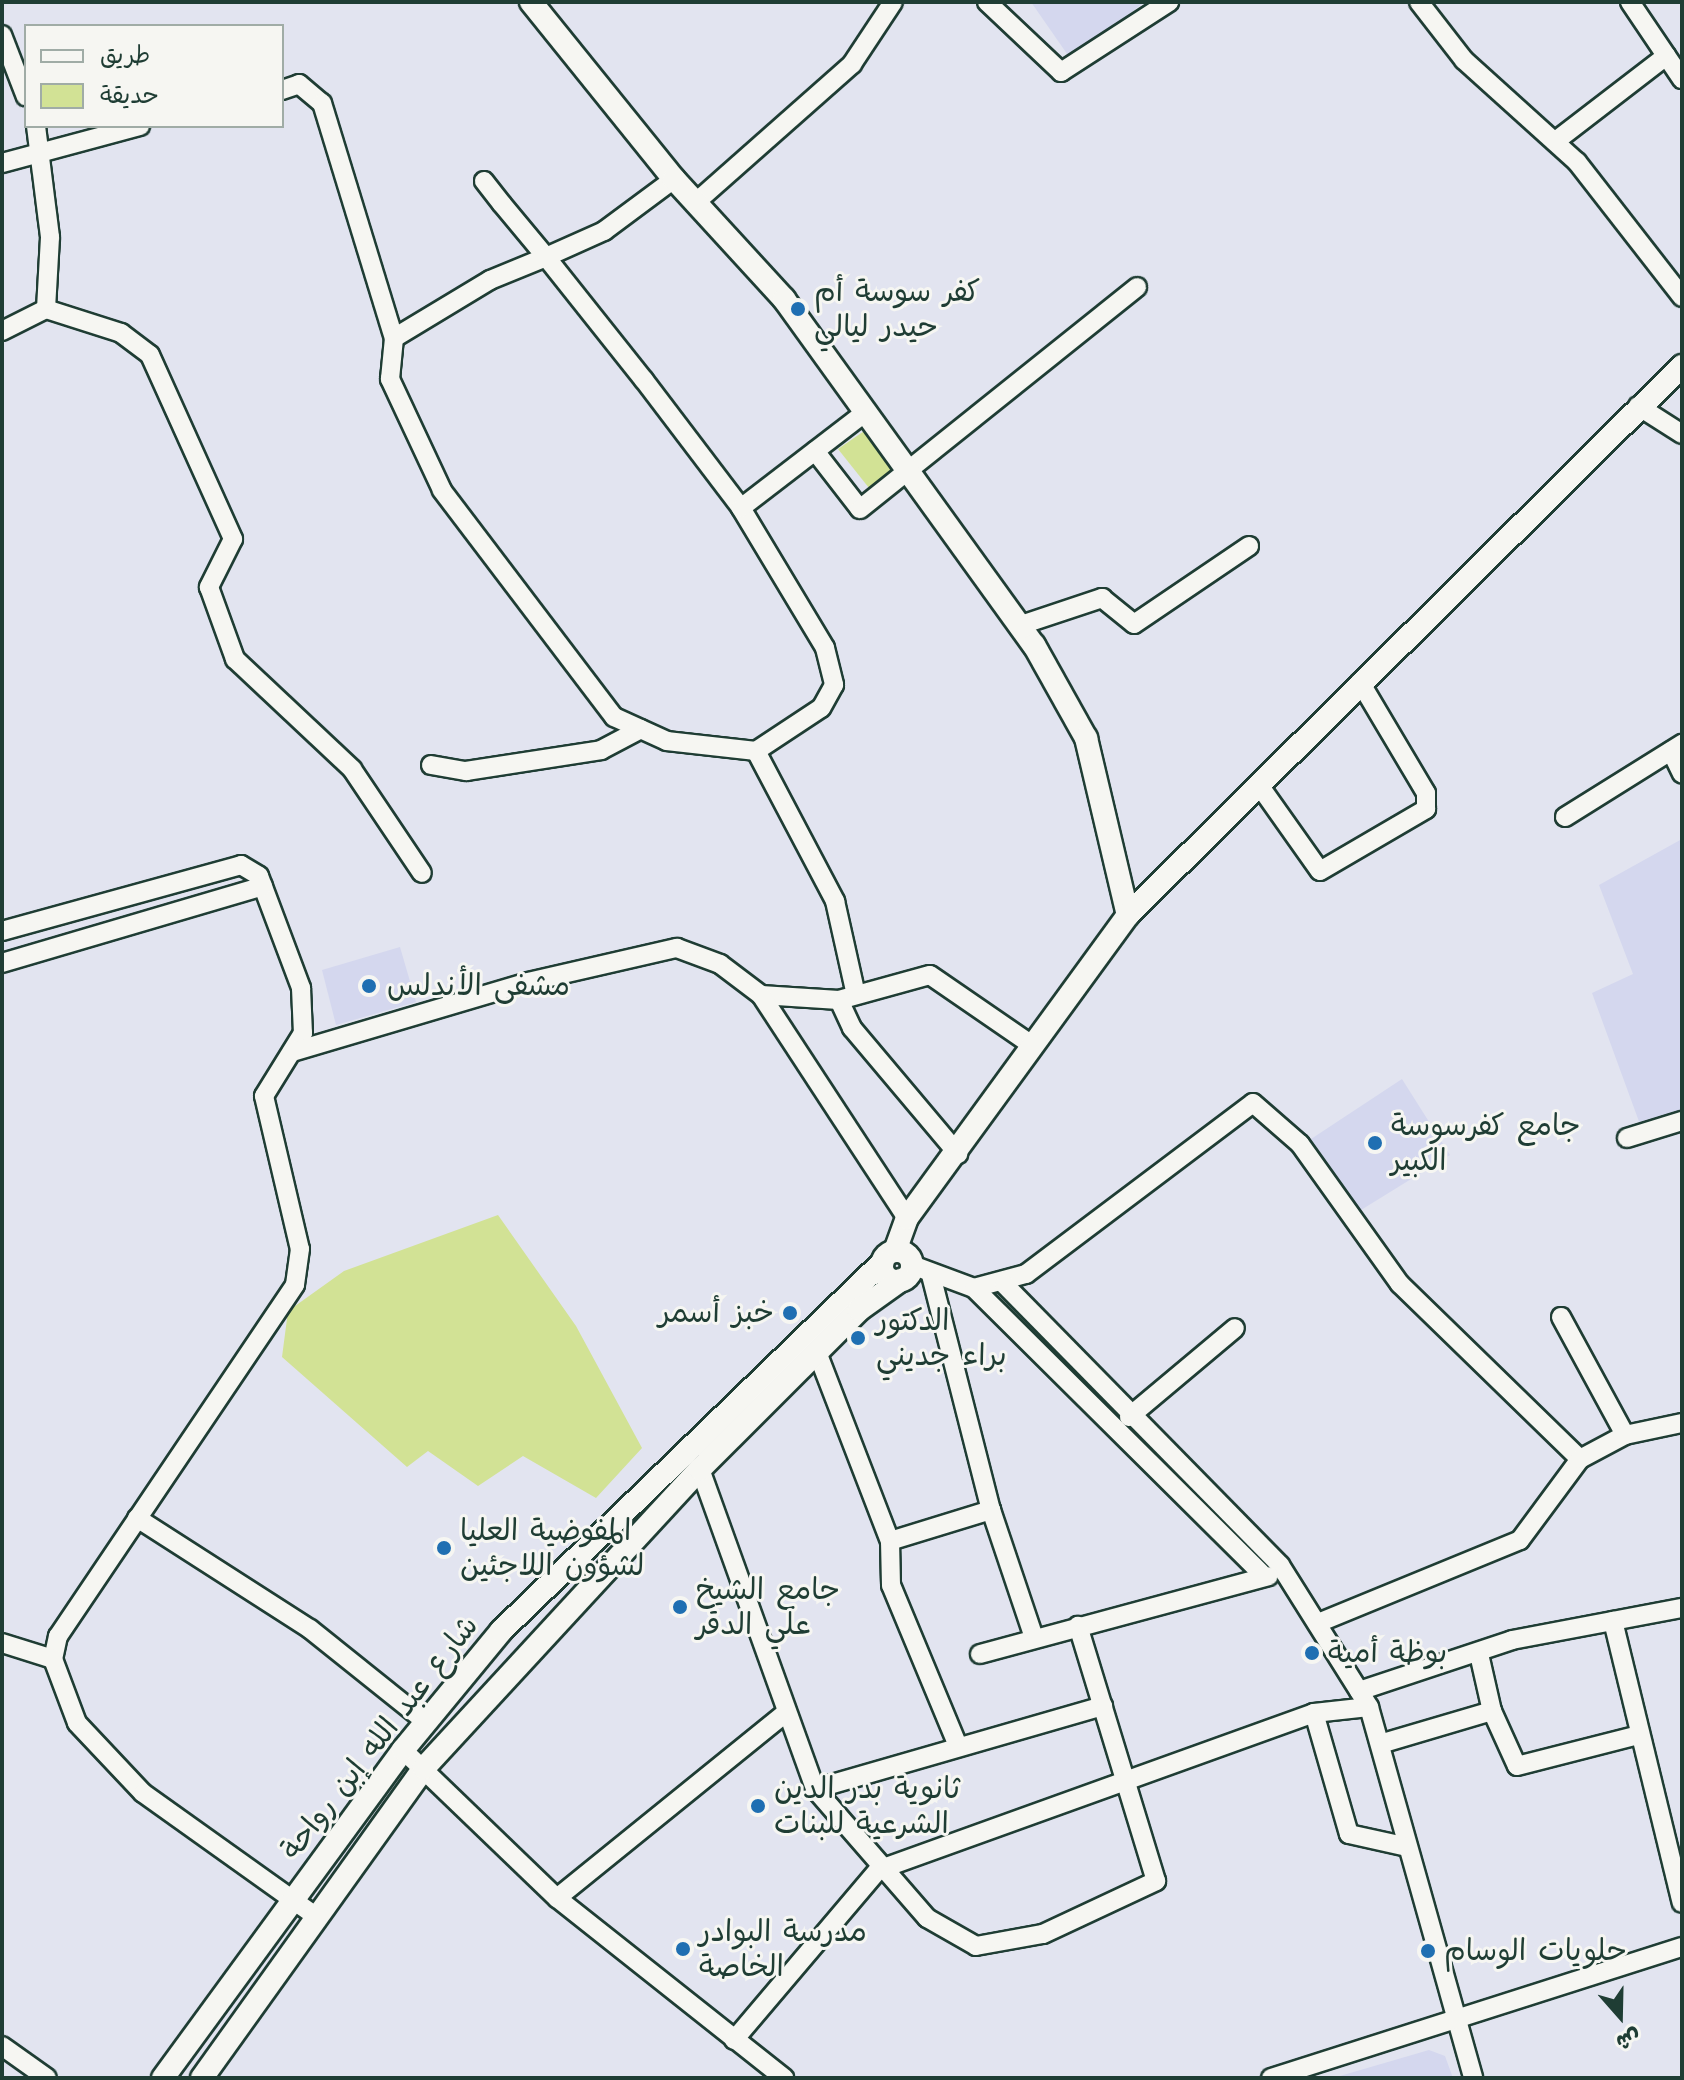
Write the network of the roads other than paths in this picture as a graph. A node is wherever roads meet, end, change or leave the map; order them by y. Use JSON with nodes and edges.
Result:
{"nodes":[{"id":1,"x":531,"y":2,"type":"edge"},
{"id":2,"x":893,"y":2,"type":"edge"},
{"id":3,"x":987,"y":2,"type":"edge"},
{"id":4,"x":1169,"y":2,"type":"edge"},
{"id":5,"x":1419,"y":2,"type":"edge"},
{"id":6,"x":1630,"y":2,"type":"edge"},
{"id":7,"x":2,"y":35,"type":"edge"},
{"id":8,"x":1677,"y":68,"type":"edge"},
{"id":9,"x":284,"y":89,"type":"edge"},
{"id":10,"x":24,"y":92,"type":"edge"},
{"id":11,"x":36,"y":128,"type":"edge"},
{"id":12,"x":132,"y":128,"type":"edge"},
{"id":13,"x":1557,"y":140,"type":"junction"},
{"id":14,"x":39,"y":150,"type":"junction"},
{"id":15,"x":2,"y":163,"type":"edge"},
{"id":16,"x":674,"y":179,"type":"junction"},
{"id":17,"x":484,"y":181,"type":"dead end"},
{"id":18,"x":695,"y":203,"type":"junction"},
{"id":19,"x":546,"y":257,"type":"junction"},
{"id":20,"x":1137,"y":287,"type":"dead end"},
{"id":21,"x":1682,"y":297,"type":"edge"},
{"id":22,"x":46,"y":309,"type":"junction"},
{"id":23,"x":2,"y":331,"type":"edge"},
{"id":24,"x":394,"y":338,"type":"junction"},
{"id":25,"x":1682,"y":366,"type":"edge"},
{"id":26,"x":1638,"y":406,"type":"junction"},
{"id":27,"x":863,"y":414,"type":"junction"},
{"id":28,"x":1682,"y":434,"type":"edge"},
{"id":29,"x":815,"y":451,"type":"junction"},
{"id":30,"x":905,"y":475,"type":"junction"},
{"id":31,"x":741,"y":508,"type":"junction"},
{"id":32,"x":1249,"y":546,"type":"dead end"},
{"id":33,"x":1018,"y":626,"type":"junction"},
{"id":34,"x":1360,"y":682,"type":"junction"},
{"id":35,"x":641,"y":729,"type":"junction"},
{"id":36,"x":1677,"y":747,"type":"edge"},
{"id":37,"x":756,"y":751,"type":"junction"},
{"id":38,"x":431,"y":765,"type":"dead end"},
{"id":39,"x":1682,"y":774,"type":"edge"},
{"id":40,"x":1259,"y":785,"type":"junction"},
{"id":41,"x":1565,"y":817,"type":"dead end"},
{"id":42,"x":422,"y":873,"type":"dead end"},
{"id":43,"x":263,"y":886,"type":"junction"},
{"id":44,"x":1128,"y":915,"type":"junction"},
{"id":45,"x":3,"y":927,"type":"edge"},
{"id":46,"x":8,"y":961,"type":"edge"},
{"id":47,"x":761,"y":995,"type":"junction"},
{"id":48,"x":848,"y":998,"type":"junction"},
{"id":49,"x":1029,"y":1043,"type":"junction"},
{"id":50,"x":292,"y":1052,"type":"junction"},
{"id":51,"x":1682,"y":1121,"type":"edge"},
{"id":52,"x":1627,"y":1138,"type":"dead end"},
{"id":53,"x":958,"y":1154,"type":"junction"},
{"id":54,"x":907,"y":1218,"type":"junction"},
{"id":55,"x":904,"y":1267,"type":"junction"},
{"id":56,"x":1004,"y":1284,"type":"junction"},
{"id":57,"x":974,"y":1288,"type":"junction"},
{"id":58,"x":1561,"y":1317,"type":"dead end"},
{"id":59,"x":1235,"y":1328,"type":"dead end"},
{"id":60,"x":817,"y":1352,"type":"junction"},
{"id":61,"x":1129,"y":1417,"type":"junction"},
{"id":62,"x":1682,"y":1423,"type":"edge"},
{"id":63,"x":1625,"y":1435,"type":"junction"},
{"id":64,"x":1580,"y":1459,"type":"junction"},
{"id":65,"x":700,"y":1469,"type":"junction"},
{"id":66,"x":991,"y":1510,"type":"junction"},
{"id":67,"x":137,"y":1518,"type":"junction"},
{"id":68,"x":890,"y":1541,"type":"junction"},
{"id":69,"x":1261,"y":1573,"type":"junction"},
{"id":70,"x":1291,"y":1583,"type":"junction"},
{"id":71,"x":1682,"y":1608,"type":"edge"},
{"id":72,"x":1613,"y":1621,"type":"junction"},
{"id":73,"x":1318,"y":1623,"type":"junction"},
{"id":74,"x":1078,"y":1626,"type":"junction"},
{"id":75,"x":1034,"y":1638,"type":"junction"},
{"id":76,"x":2,"y":1643,"type":"edge"},
{"id":77,"x":980,"y":1654,"type":"dead end"},
{"id":78,"x":1479,"y":1654,"type":"junction"},
{"id":79,"x":53,"y":1659,"type":"junction"},
{"id":80,"x":1364,"y":1699,"type":"junction"},
{"id":81,"x":1103,"y":1706,"type":"junction"},
{"id":82,"x":1492,"y":1711,"type":"junction"},
{"id":83,"x":1314,"y":1713,"type":"junction"},
{"id":84,"x":784,"y":1714,"type":"junction"},
{"id":85,"x":426,"y":1722,"type":"junction"},
{"id":86,"x":1639,"y":1735,"type":"junction"},
{"id":87,"x":1380,"y":1744,"type":"junction"},
{"id":88,"x":958,"y":1746,"type":"junction"},
{"id":89,"x":403,"y":1750,"type":"junction"},
{"id":90,"x":424,"y":1768,"type":"junction"},
{"id":91,"x":1128,"y":1783,"type":"junction"},
{"id":92,"x":815,"y":1789,"type":"junction"},
{"id":93,"x":1403,"y":1846,"type":"junction"},
{"id":94,"x":878,"y":1870,"type":"junction"},
{"id":95,"x":557,"y":1898,"type":"junction"},
{"id":96,"x":292,"y":1900,"type":"junction"},
{"id":97,"x":1682,"y":1903,"type":"edge"},
{"id":98,"x":317,"y":1917,"type":"junction"},
{"id":99,"x":1682,"y":1947,"type":"edge"},
{"id":100,"x":1454,"y":2015,"type":"junction"},
{"id":101,"x":734,"y":2040,"type":"junction"},
{"id":102,"x":2,"y":2046,"type":"edge"},
{"id":103,"x":47,"y":2078,"type":"edge"},
{"id":104,"x":163,"y":2078,"type":"edge"},
{"id":105,"x":202,"y":2078,"type":"edge"},
{"id":106,"x":784,"y":2078,"type":"edge"},
{"id":107,"x":1271,"y":2078,"type":"edge"},
{"id":108,"x":1473,"y":2078,"type":"edge"}],
"edges":[{"from":1,"to":16,"type":"street"},
{"from":2,"to":18,"type":"street"},
{"from":3,"to":4,"type":"street"},
{"from":5,"to":13,"type":"street"},
{"from":6,"to":8,"type":"street"},
{"from":7,"to":10,"type":"street"},
{"from":8,"to":13,"type":"street"},
{"from":9,"to":24,"type":"street"},
{"from":11,"to":14,"type":"street"},
{"from":12,"to":14,"type":"street"},
{"from":13,"to":21,"type":"street"},
{"from":14,"to":15,"type":"street"},
{"from":14,"to":22,"type":"street"},
{"from":16,"to":18,"type":"street"},
{"from":16,"to":19,"type":"street"},
{"from":17,"to":19,"type":"street"},
{"from":18,"to":27,"type":"street"},
{"from":19,"to":24,"type":"street"},
{"from":19,"to":31,"type":"street"},
{"from":20,"to":30,"type":"street"},
{"from":22,"to":23,"type":"street"},
{"from":22,"to":42,"type":"street"},
{"from":24,"to":35,"type":"street"},
{"from":25,"to":26,"type":"street"},
{"from":26,"to":28,"type":"street"},
{"from":26,"to":34,"type":"street"},
{"from":27,"to":29,"type":"street"},
{"from":27,"to":30,"type":"street"},
{"from":29,"to":30,"type":"street"},
{"from":29,"to":31,"type":"street"},
{"from":30,"to":33,"type":"street"},
{"from":31,"to":37,"type":"street"},
{"from":32,"to":33,"type":"street"},
{"from":33,"to":44,"type":"street"},
{"from":34,"to":40,"type":"street"},
{"from":34,"to":40,"type":"street"},
{"from":35,"to":37,"type":"street"},
{"from":35,"to":38,"type":"street"},
{"from":36,"to":39,"type":"street"},
{"from":36,"to":41,"type":"street"},
{"from":37,"to":48,"type":"street"},
{"from":40,"to":44,"type":"street"},
{"from":43,"to":45,"type":"street"},
{"from":43,"to":46,"type":"street"},
{"from":43,"to":50,"type":"street"},
{"from":44,"to":49,"type":"street"},
{"from":45,"to":46,"type":"street"},
{"from":47,"to":48,"type":"street"},
{"from":47,"to":50,"type":"street"},
{"from":47,"to":54,"type":"street"},
{"from":48,"to":49,"type":"street"},
{"from":48,"to":53,"type":"street"},
{"from":49,"to":53,"type":"street"},
{"from":50,"to":67,"type":"street"},
{"from":51,"to":52,"type":"street"},
{"from":53,"to":54,"type":"street"},
{"from":54,"to":55,"type":"street"},
{"from":55,"to":57,"type":"street"},
{"from":55,"to":60,"type":"street","name":"شارع عبد الله إبن رواحة"},
{"from":55,"to":66,"type":"street"},
{"from":55,"to":85,"type":"street","name":"شارع عبد الله إبن رواحة"},
{"from":56,"to":57,"type":"street"},
{"from":56,"to":61,"type":"street"},
{"from":56,"to":64,"type":"street"},
{"from":57,"to":69,"type":"street"},
{"from":58,"to":63,"type":"street"},
{"from":59,"to":61,"type":"street"},
{"from":60,"to":65,"type":"street","name":"شارع عبد الله إبن رواحة"},
{"from":60,"to":68,"type":"street"},
{"from":61,"to":70,"type":"street"},
{"from":62,"to":63,"type":"street"},
{"from":63,"to":64,"type":"street"},
{"from":64,"to":73,"type":"street"},
{"from":65,"to":84,"type":"street"},
{"from":65,"to":90,"type":"street","name":"شارع عبد الله إبن رواحة"},
{"from":66,"to":68,"type":"street"},
{"from":66,"to":75,"type":"street"},
{"from":67,"to":79,"type":"street"},
{"from":67,"to":85,"type":"street"},
{"from":68,"to":88,"type":"street"},
{"from":69,"to":70,"type":"street"},
{"from":69,"to":74,"type":"street"},
{"from":70,"to":73,"type":"street"},
{"from":71,"to":72,"type":"street"},
{"from":72,"to":78,"type":"street"},
{"from":72,"to":86,"type":"street"},
{"from":73,"to":80,"type":"street"},
{"from":74,"to":75,"type":"street"},
{"from":74,"to":81,"type":"street"},
{"from":75,"to":77,"type":"street"},
{"from":76,"to":79,"type":"street"},
{"from":78,"to":80,"type":"street"},
{"from":78,"to":82,"type":"street"},
{"from":79,"to":96,"type":"street"},
{"from":80,"to":83,"type":"street"},
{"from":80,"to":87,"type":"street"},
{"from":81,"to":88,"type":"street"},
{"from":81,"to":91,"type":"street"},
{"from":82,"to":86,"type":"street"},
{"from":82,"to":87,"type":"street"},
{"from":83,"to":91,"type":"street"},
{"from":83,"to":93,"type":"street"},
{"from":84,"to":92,"type":"street"},
{"from":84,"to":95,"type":"street"},
{"from":85,"to":89,"type":"street","name":"شارع عبد الله إبن رواحة"},
{"from":86,"to":97,"type":"street"},
{"from":87,"to":93,"type":"street"},
{"from":88,"to":92,"type":"street"},
{"from":89,"to":90,"type":"street"},
{"from":89,"to":96,"type":"street","name":"شارع عبد الله إبن رواحة"},
{"from":90,"to":95,"type":"street"},
{"from":90,"to":98,"type":"street","name":"شارع عبد الله إبن رواحة"},
{"from":91,"to":94,"type":"street"},
{"from":91,"to":94,"type":"street"},
{"from":92,"to":94,"type":"street"},
{"from":93,"to":100,"type":"street"},
{"from":94,"to":101,"type":"street"},
{"from":95,"to":101,"type":"street"},
{"from":96,"to":98,"type":"street"},
{"from":96,"to":104,"type":"street","name":"شارع عبد الله إبن رواحة"},
{"from":98,"to":105,"type":"street","name":"شارع عبد الله إبن رواحة"},
{"from":99,"to":100,"type":"street"},
{"from":100,"to":107,"type":"street"},
{"from":100,"to":108,"type":"street"},
{"from":101,"to":106,"type":"street"},
{"from":102,"to":103,"type":"street"}]}
